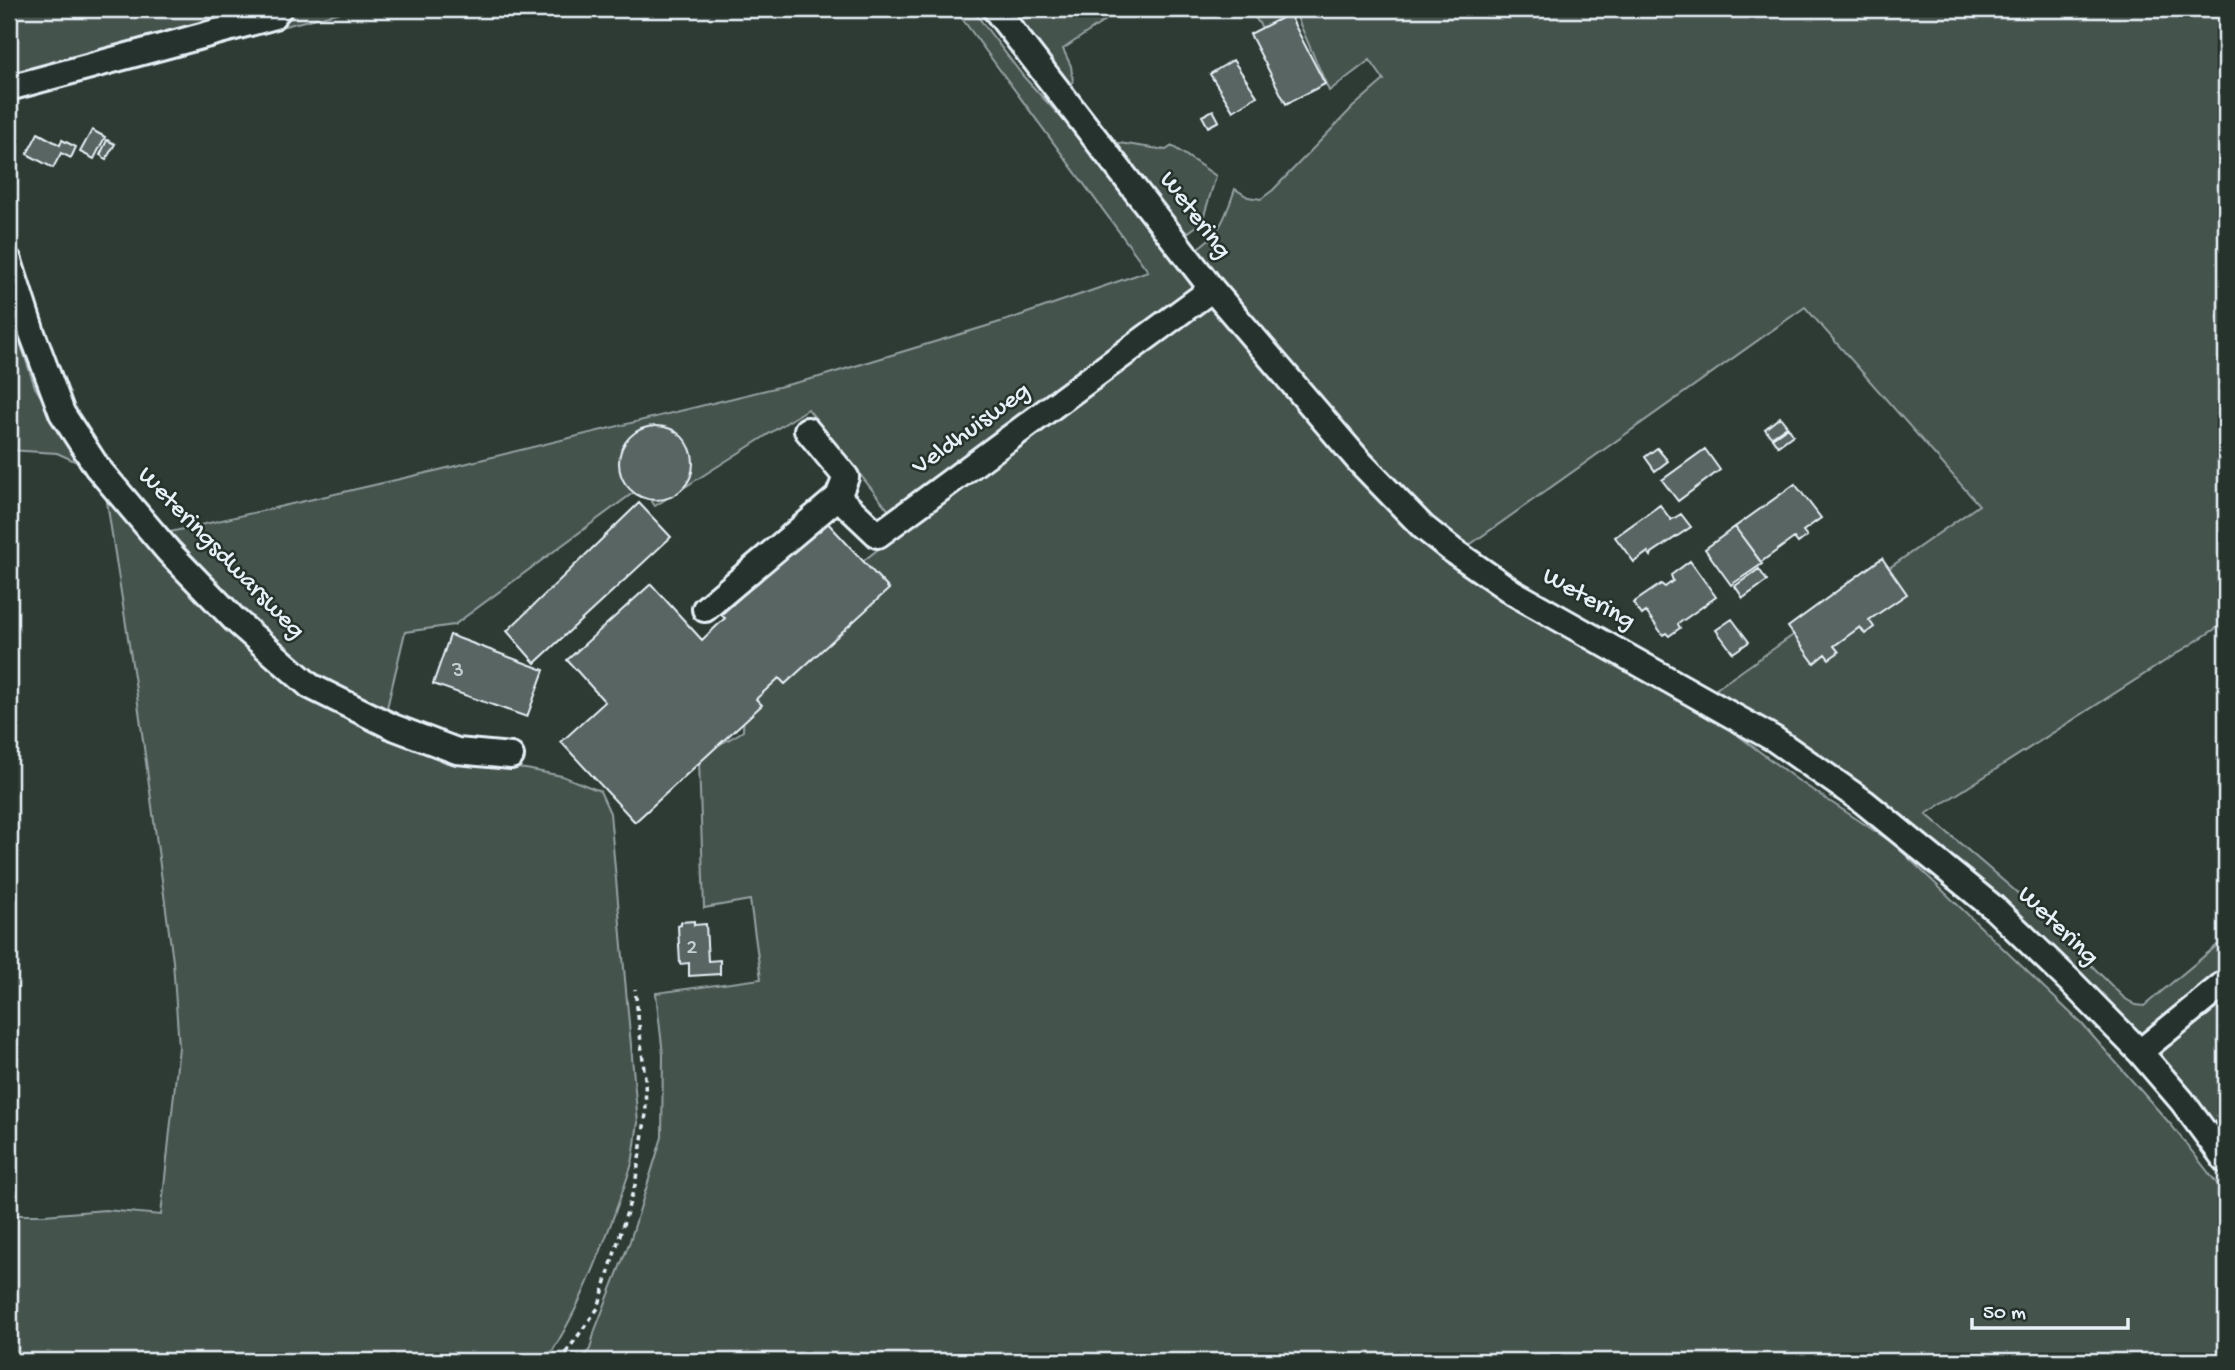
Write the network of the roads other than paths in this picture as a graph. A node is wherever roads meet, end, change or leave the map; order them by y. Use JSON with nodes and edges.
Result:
{"nodes":[{"id":1,"x":279,"y":9,"type":"edge"},
{"id":2,"x":995,"y":9,"type":"edge"},
{"id":3,"x":9,"y":88,"type":"edge"},
{"id":4,"x":9,"y":261,"type":"edge"},
{"id":5,"x":1212,"y":289,"type":"junction"},
{"id":6,"x":807,"y":430,"type":"dead end"},
{"id":7,"x":838,"y":497,"type":"junction"},
{"id":8,"x":705,"y":609,"type":"dead end"},
{"id":9,"x":511,"y":756,"type":"dead end"},
{"id":10,"x":2226,"y":982,"type":"edge"},
{"id":11,"x":2140,"y":1052,"type":"junction"},
{"id":12,"x":2226,"y":1161,"type":"edge"}],
"edges":[{"from":1,"to":3,"type":"street"},
{"from":2,"to":5,"type":"street","name":"Wetering"},
{"from":4,"to":9,"type":"street","name":"Weteringsdwarsweg"},
{"from":5,"to":7,"type":"street","name":"Veldhuisweg"},
{"from":5,"to":11,"type":"street","name":"Wetering"},
{"from":6,"to":7,"type":"street"},
{"from":7,"to":8,"type":"street"},
{"from":10,"to":11,"type":"street"},
{"from":11,"to":12,"type":"street","name":"Wetering"}]}
